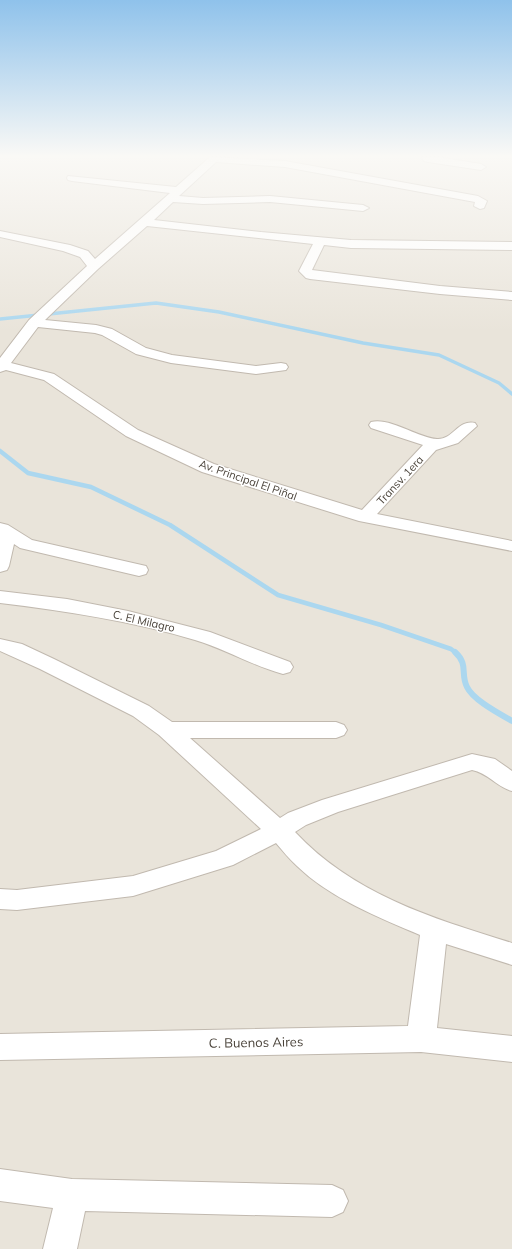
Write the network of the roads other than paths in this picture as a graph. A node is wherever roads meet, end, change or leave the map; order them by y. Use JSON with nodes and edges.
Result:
{"nodes":[{"id":1,"x":152,"y":215,"type":"edge"},
{"id":2,"x":144,"y":222,"type":"junction"},
{"id":3,"x":0,"y":234,"type":"edge"},
{"id":4,"x":320,"y":241,"type":"junction"},
{"id":5,"x":512,"y":246,"type":"edge"},
{"id":6,"x":94,"y":266,"type":"junction"},
{"id":7,"x":512,"y":296,"type":"edge"},
{"id":8,"x":40,"y":317,"type":"junction"},
{"id":9,"x":2,"y":366,"type":"edge"},
{"id":10,"x":281,"y":367,"type":"dead end"},
{"id":11,"x":377,"y":425,"type":"dead end"},
{"id":12,"x":469,"y":426,"type":"dead end"},
{"id":13,"x":436,"y":444,"type":"junction"},
{"id":14,"x":365,"y":517,"type":"junction"},
{"id":15,"x":1,"y":528,"type":"edge"},
{"id":16,"x":512,"y":546,"type":"edge"},
{"id":17,"x":0,"y":566,"type":"edge"},
{"id":18,"x":139,"y":570,"type":"dead end"},
{"id":19,"x":0,"y":597,"type":"edge"},
{"id":20,"x":0,"y":646,"type":"edge"},
{"id":21,"x":283,"y":667,"type":"dead end"},
{"id":22,"x":167,"y":730,"type":"junction"},
{"id":23,"x":336,"y":730,"type":"dead end"},
{"id":24,"x":512,"y":783,"type":"edge"},
{"id":25,"x":279,"y":831,"type":"junction"},
{"id":26,"x":0,"y":900,"type":"edge"},
{"id":27,"x":434,"y":930,"type":"junction"},
{"id":28,"x":512,"y":954,"type":"edge"},
{"id":29,"x":421,"y":1039,"type":"junction"},
{"id":30,"x":0,"y":1047,"type":"edge"},
{"id":31,"x":512,"y":1049,"type":"edge"},
{"id":32,"x":0,"y":1185,"type":"edge"},
{"id":33,"x":72,"y":1195,"type":"junction"},
{"id":34,"x":332,"y":1201,"type":"dead end"},
{"id":35,"x":60,"y":1249,"type":"edge"}],
"edges":[{"from":1,"to":2,"type":"street"},
{"from":2,"to":4,"type":"street"},
{"from":2,"to":6,"type":"street"},
{"from":3,"to":6,"type":"street"},
{"from":4,"to":5,"type":"street"},
{"from":4,"to":7,"type":"street"},
{"from":6,"to":8,"type":"street"},
{"from":8,"to":9,"type":"street"},
{"from":8,"to":10,"type":"street"},
{"from":9,"to":14,"type":"street","name":"Av. Principal El Piñal"},
{"from":11,"to":13,"type":"street"},
{"from":12,"to":13,"type":"street"},
{"from":13,"to":14,"type":"street","name":"Transv. 1era"},
{"from":14,"to":16,"type":"street","name":"Av. Principal El Piñal"},
{"from":15,"to":17,"type":"street"},
{"from":15,"to":18,"type":"street"},
{"from":19,"to":21,"type":"street","name":"C. El Milagro"},
{"from":20,"to":22,"type":"street"},
{"from":22,"to":23,"type":"street"},
{"from":22,"to":25,"type":"street"},
{"from":24,"to":25,"type":"street"},
{"from":25,"to":26,"type":"street"},
{"from":25,"to":27,"type":"street"},
{"from":27,"to":28,"type":"street"},
{"from":27,"to":29,"type":"street"},
{"from":29,"to":30,"type":"street","name":"C. Buenos Aires"},
{"from":29,"to":31,"type":"street","name":"C. Buenos Aires"},
{"from":32,"to":33,"type":"street"},
{"from":33,"to":34,"type":"street"},
{"from":33,"to":35,"type":"street"}]}
